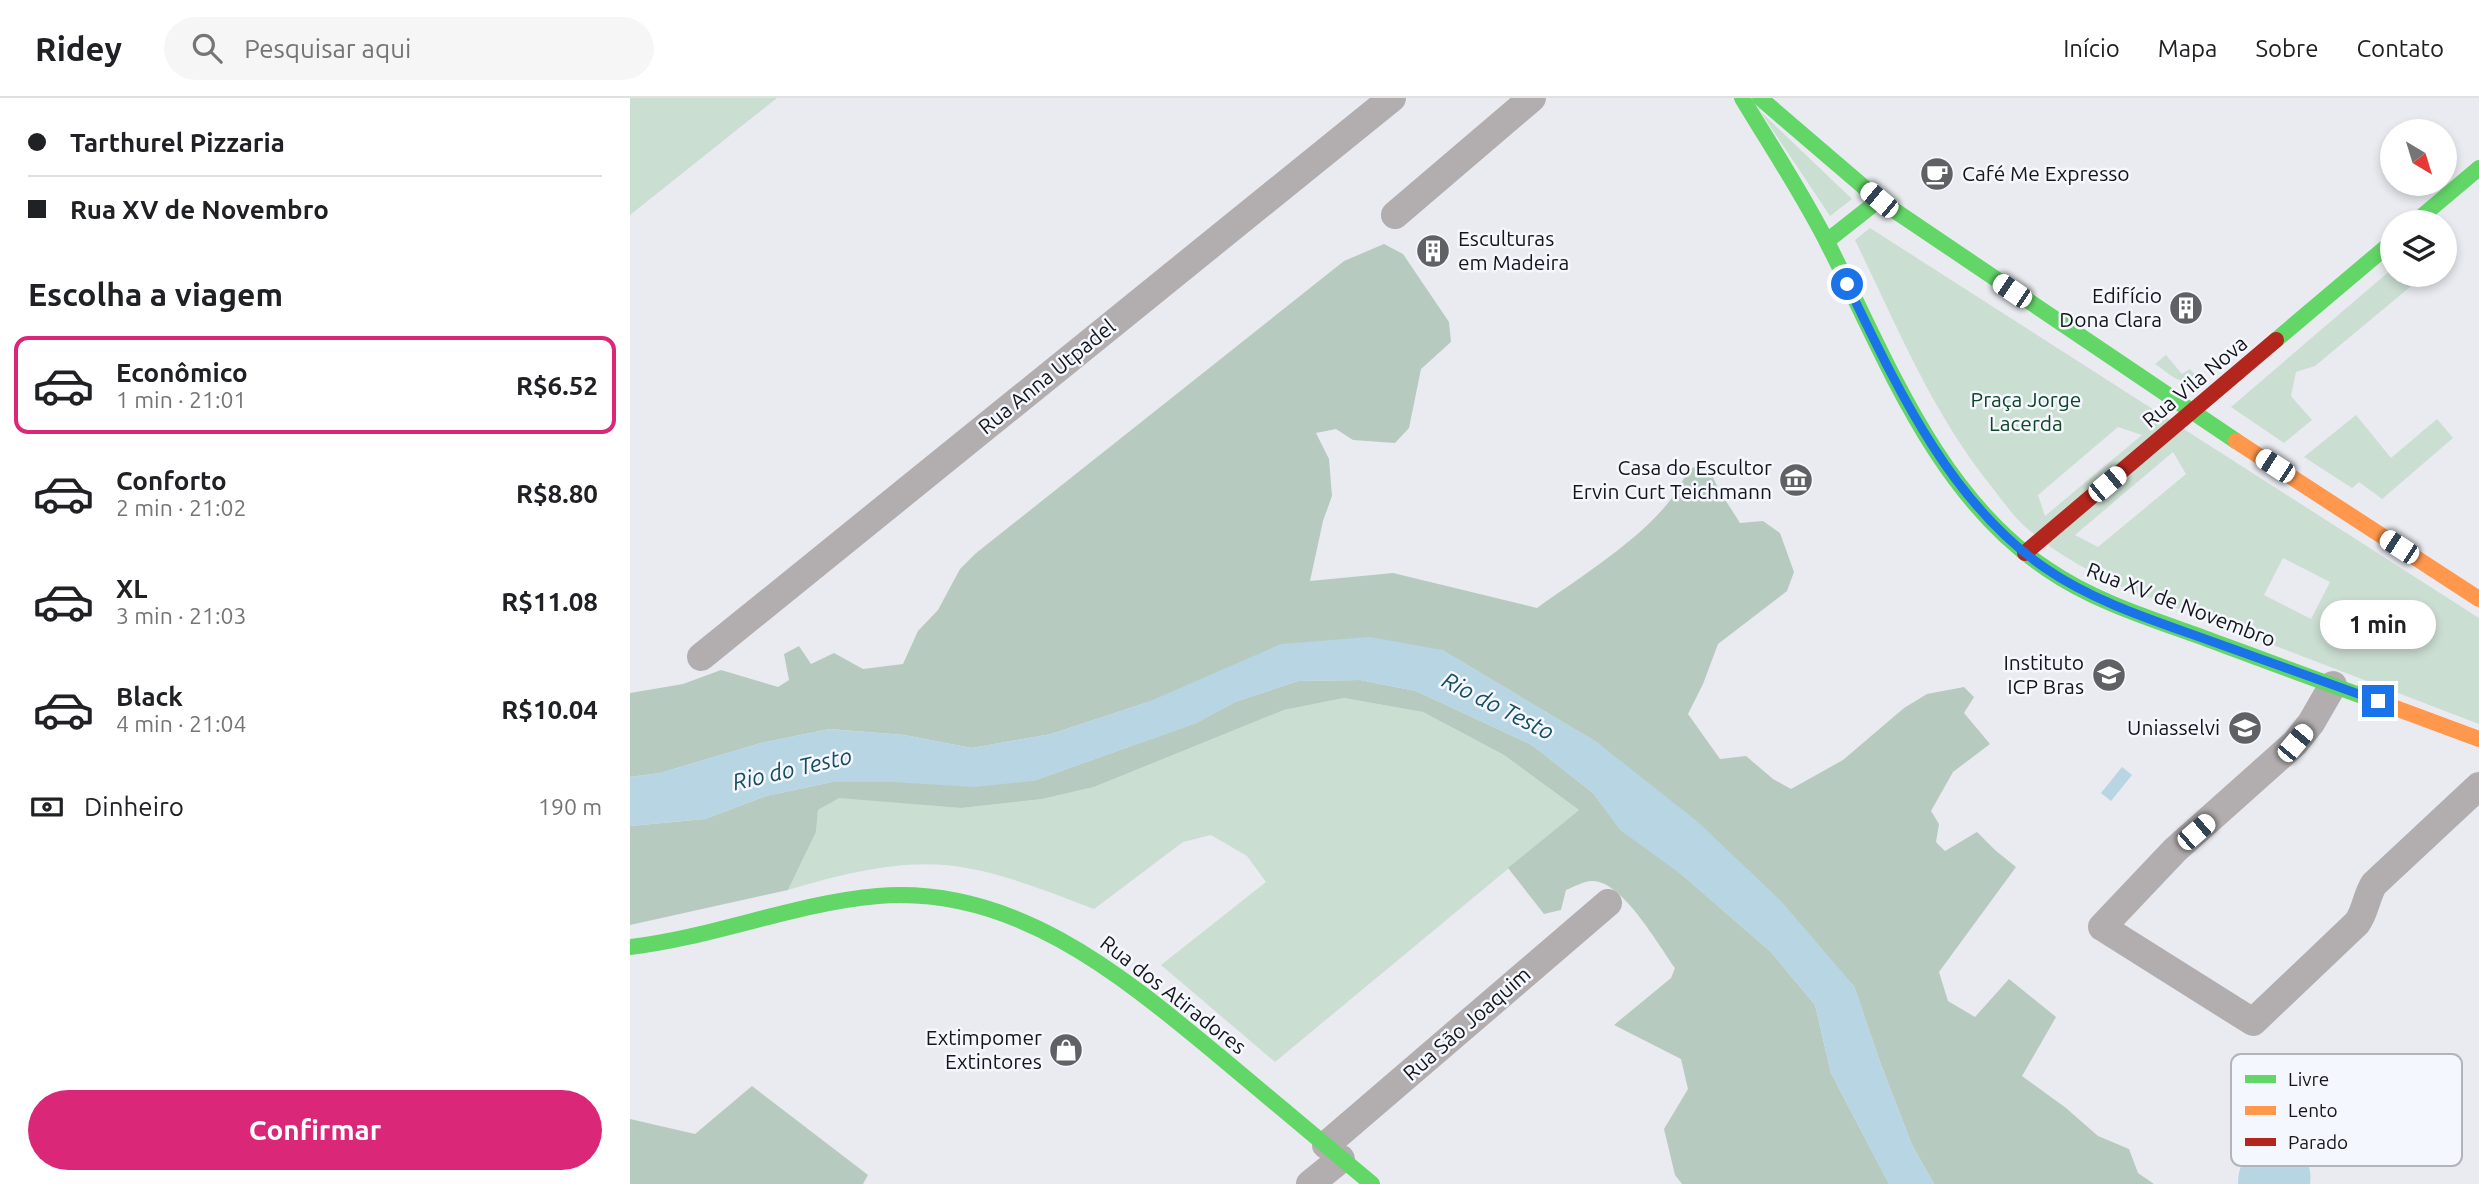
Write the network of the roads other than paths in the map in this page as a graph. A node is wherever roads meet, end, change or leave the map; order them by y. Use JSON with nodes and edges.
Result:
{"nodes":[{"id":1,"x":1392,"y":98,"type":"edge"},
{"id":2,"x":1532,"y":98,"type":"edge"},
{"id":3,"x":1742,"y":98,"type":"edge"},
{"id":4,"x":1760,"y":98,"type":"edge"},
{"id":5,"x":2479,"y":168,"type":"edge"},
{"id":6,"x":1879,"y":200,"type":"junction"},
{"id":7,"x":2429,"y":210,"type":"edge"},
{"id":8,"x":1395,"y":215,"type":"dead end"},
{"id":9,"x":1827,"y":241,"type":"junction"},
{"id":10,"x":2380,"y":252,"type":"edge"},
{"id":11,"x":2192,"y":412,"type":"junction"},
{"id":12,"x":2025,"y":553,"type":"junction"},
{"id":13,"x":2479,"y":599,"type":"edge"},
{"id":14,"x":701,"y":657,"type":"dead end"},
{"id":15,"x":2333,"y":685,"type":"junction"},
{"id":16,"x":2479,"y":738,"type":"edge"},
{"id":17,"x":2479,"y":786,"type":"edge"},
{"id":18,"x":1608,"y":903,"type":"dead end"},
{"id":19,"x":630,"y":947,"type":"edge"},
{"id":20,"x":1334,"y":1152,"type":"junction"},
{"id":21,"x":1310,"y":1184,"type":"edge"},
{"id":22,"x":1372,"y":1184,"type":"edge"}],
"edges":[{"from":1,"to":14,"type":"street","name":"Rua Anna Utpadel"},
{"from":2,"to":8,"type":"street"},
{"from":3,"to":9,"type":"main road","name":"Rua XV de Novembro"},
{"from":4,"to":6,"type":"main road"},
{"from":5,"to":7,"type":"main road"},
{"from":6,"to":9,"type":"main road"},
{"from":6,"to":11,"type":"main road"},
{"from":9,"to":12,"type":"main road","name":"Rua XV de Novembro"},
{"from":10,"to":11,"type":"main road","name":"Rua Vila Nova"},
{"from":11,"to":12,"type":"main road","name":"Rua Vila Nova"},
{"from":11,"to":13,"type":"main road"},
{"from":12,"to":15,"type":"main road","name":"Rua XV de Novembro"},
{"from":15,"to":16,"type":"main road","name":"Rua XV de Novembro"},
{"from":15,"to":17,"type":"street"},
{"from":18,"to":20,"type":"street","name":"Rua São Joaquim"},
{"from":19,"to":20,"type":"main road","name":"Rua dos Atiradores"},
{"from":20,"to":21,"type":"street","name":"Rua São Joaquim"},
{"from":20,"to":22,"type":"main road","name":"Rua dos Atiradores"}]}
